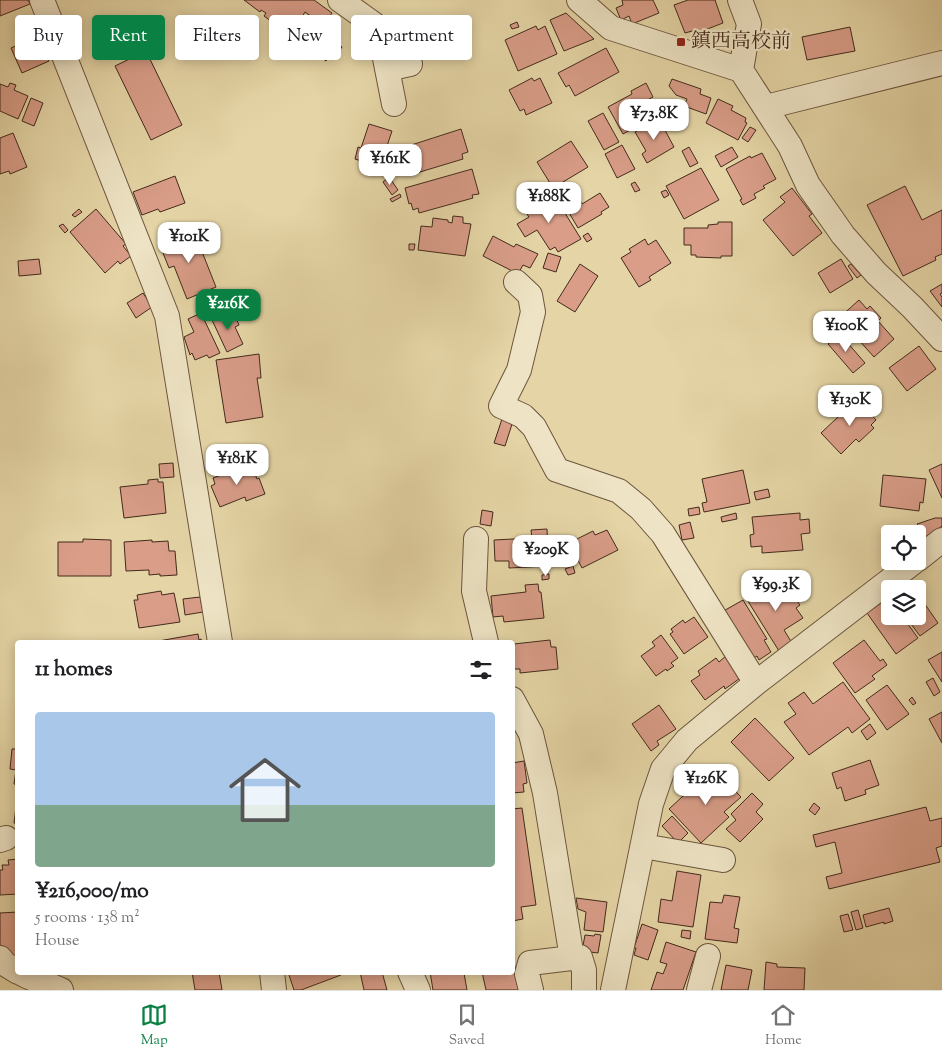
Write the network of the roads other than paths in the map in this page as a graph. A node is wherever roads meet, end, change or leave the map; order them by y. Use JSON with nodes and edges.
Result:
{"nodes":[{"id":1,"x":42,"y":0,"type":"edge"},
{"id":2,"x":340,"y":0,"type":"edge"},
{"id":3,"x":579,"y":0,"type":"edge"},
{"id":4,"x":740,"y":0,"type":"edge"},
{"id":5,"x":942,"y":63,"type":"edge"},
{"id":6,"x":410,"y":64,"type":"dead end"},
{"id":7,"x":387,"y":69,"type":"junction"},
{"id":8,"x":741,"y":70,"type":"junction"},
{"id":9,"x":394,"y":104,"type":"dead end"},
{"id":10,"x":766,"y":108,"type":"junction"},
{"id":11,"x":516,"y":282,"type":"dead end"},
{"id":12,"x":942,"y":339,"type":"edge"},
{"id":13,"x":476,"y":539,"type":"dead end"},
{"id":14,"x":942,"y":540,"type":"edge"},
{"id":15,"x":926,"y":552,"type":"edge"},
{"id":16,"x":903,"y":570,"type":"edge"},
{"id":17,"x":220,"y":640,"type":"edge"},
{"id":18,"x":486,"y":640,"type":"edge"},
{"id":19,"x":756,"y":683,"type":"junction"},
{"id":20,"x":515,"y":705,"type":"edge"},
{"id":21,"x":642,"y":846,"type":"junction"},
{"id":22,"x":723,"y":860,"type":"dead end"},
{"id":23,"x":708,"y":956,"type":"dead end"},
{"id":24,"x":0,"y":958,"type":"edge"},
{"id":25,"x":572,"y":958,"type":"junction"},
{"id":26,"x":15,"y":970,"type":"edge"},
{"id":27,"x":23,"y":975,"type":"edge"},
{"id":28,"x":272,"y":975,"type":"edge"},
{"id":29,"x":411,"y":975,"type":"edge"},
{"id":30,"x":61,"y":990,"type":"edge"},
{"id":31,"x":274,"y":990,"type":"edge"},
{"id":32,"x":418,"y":990,"type":"edge"},
{"id":33,"x":531,"y":990,"type":"edge"},
{"id":34,"x":584,"y":990,"type":"edge"},
{"id":35,"x":614,"y":990,"type":"edge"},
{"id":36,"x":699,"y":990,"type":"edge"}],
"edges":[{"from":1,"to":17,"type":"street"},
{"from":2,"to":7,"type":"street"},
{"from":3,"to":8,"type":"street"},
{"from":4,"to":8,"type":"street"},
{"from":5,"to":10,"type":"street"},
{"from":6,"to":7,"type":"street"},
{"from":7,"to":9,"type":"street"},
{"from":8,"to":10,"type":"street"},
{"from":10,"to":12,"type":"street"},
{"from":11,"to":19,"type":"street"},
{"from":13,"to":18,"type":"street"},
{"from":14,"to":15,"type":"street"},
{"from":16,"to":19,"type":"street"},
{"from":19,"to":21,"type":"street"},
{"from":20,"to":25,"type":"street"},
{"from":21,"to":22,"type":"street"},
{"from":21,"to":35,"type":"street"},
{"from":23,"to":36,"type":"street"},
{"from":24,"to":26,"type":"street"},
{"from":25,"to":33,"type":"street"},
{"from":25,"to":34,"type":"street"},
{"from":27,"to":30,"type":"street"},
{"from":28,"to":31,"type":"street"},
{"from":29,"to":32,"type":"street"}]}
